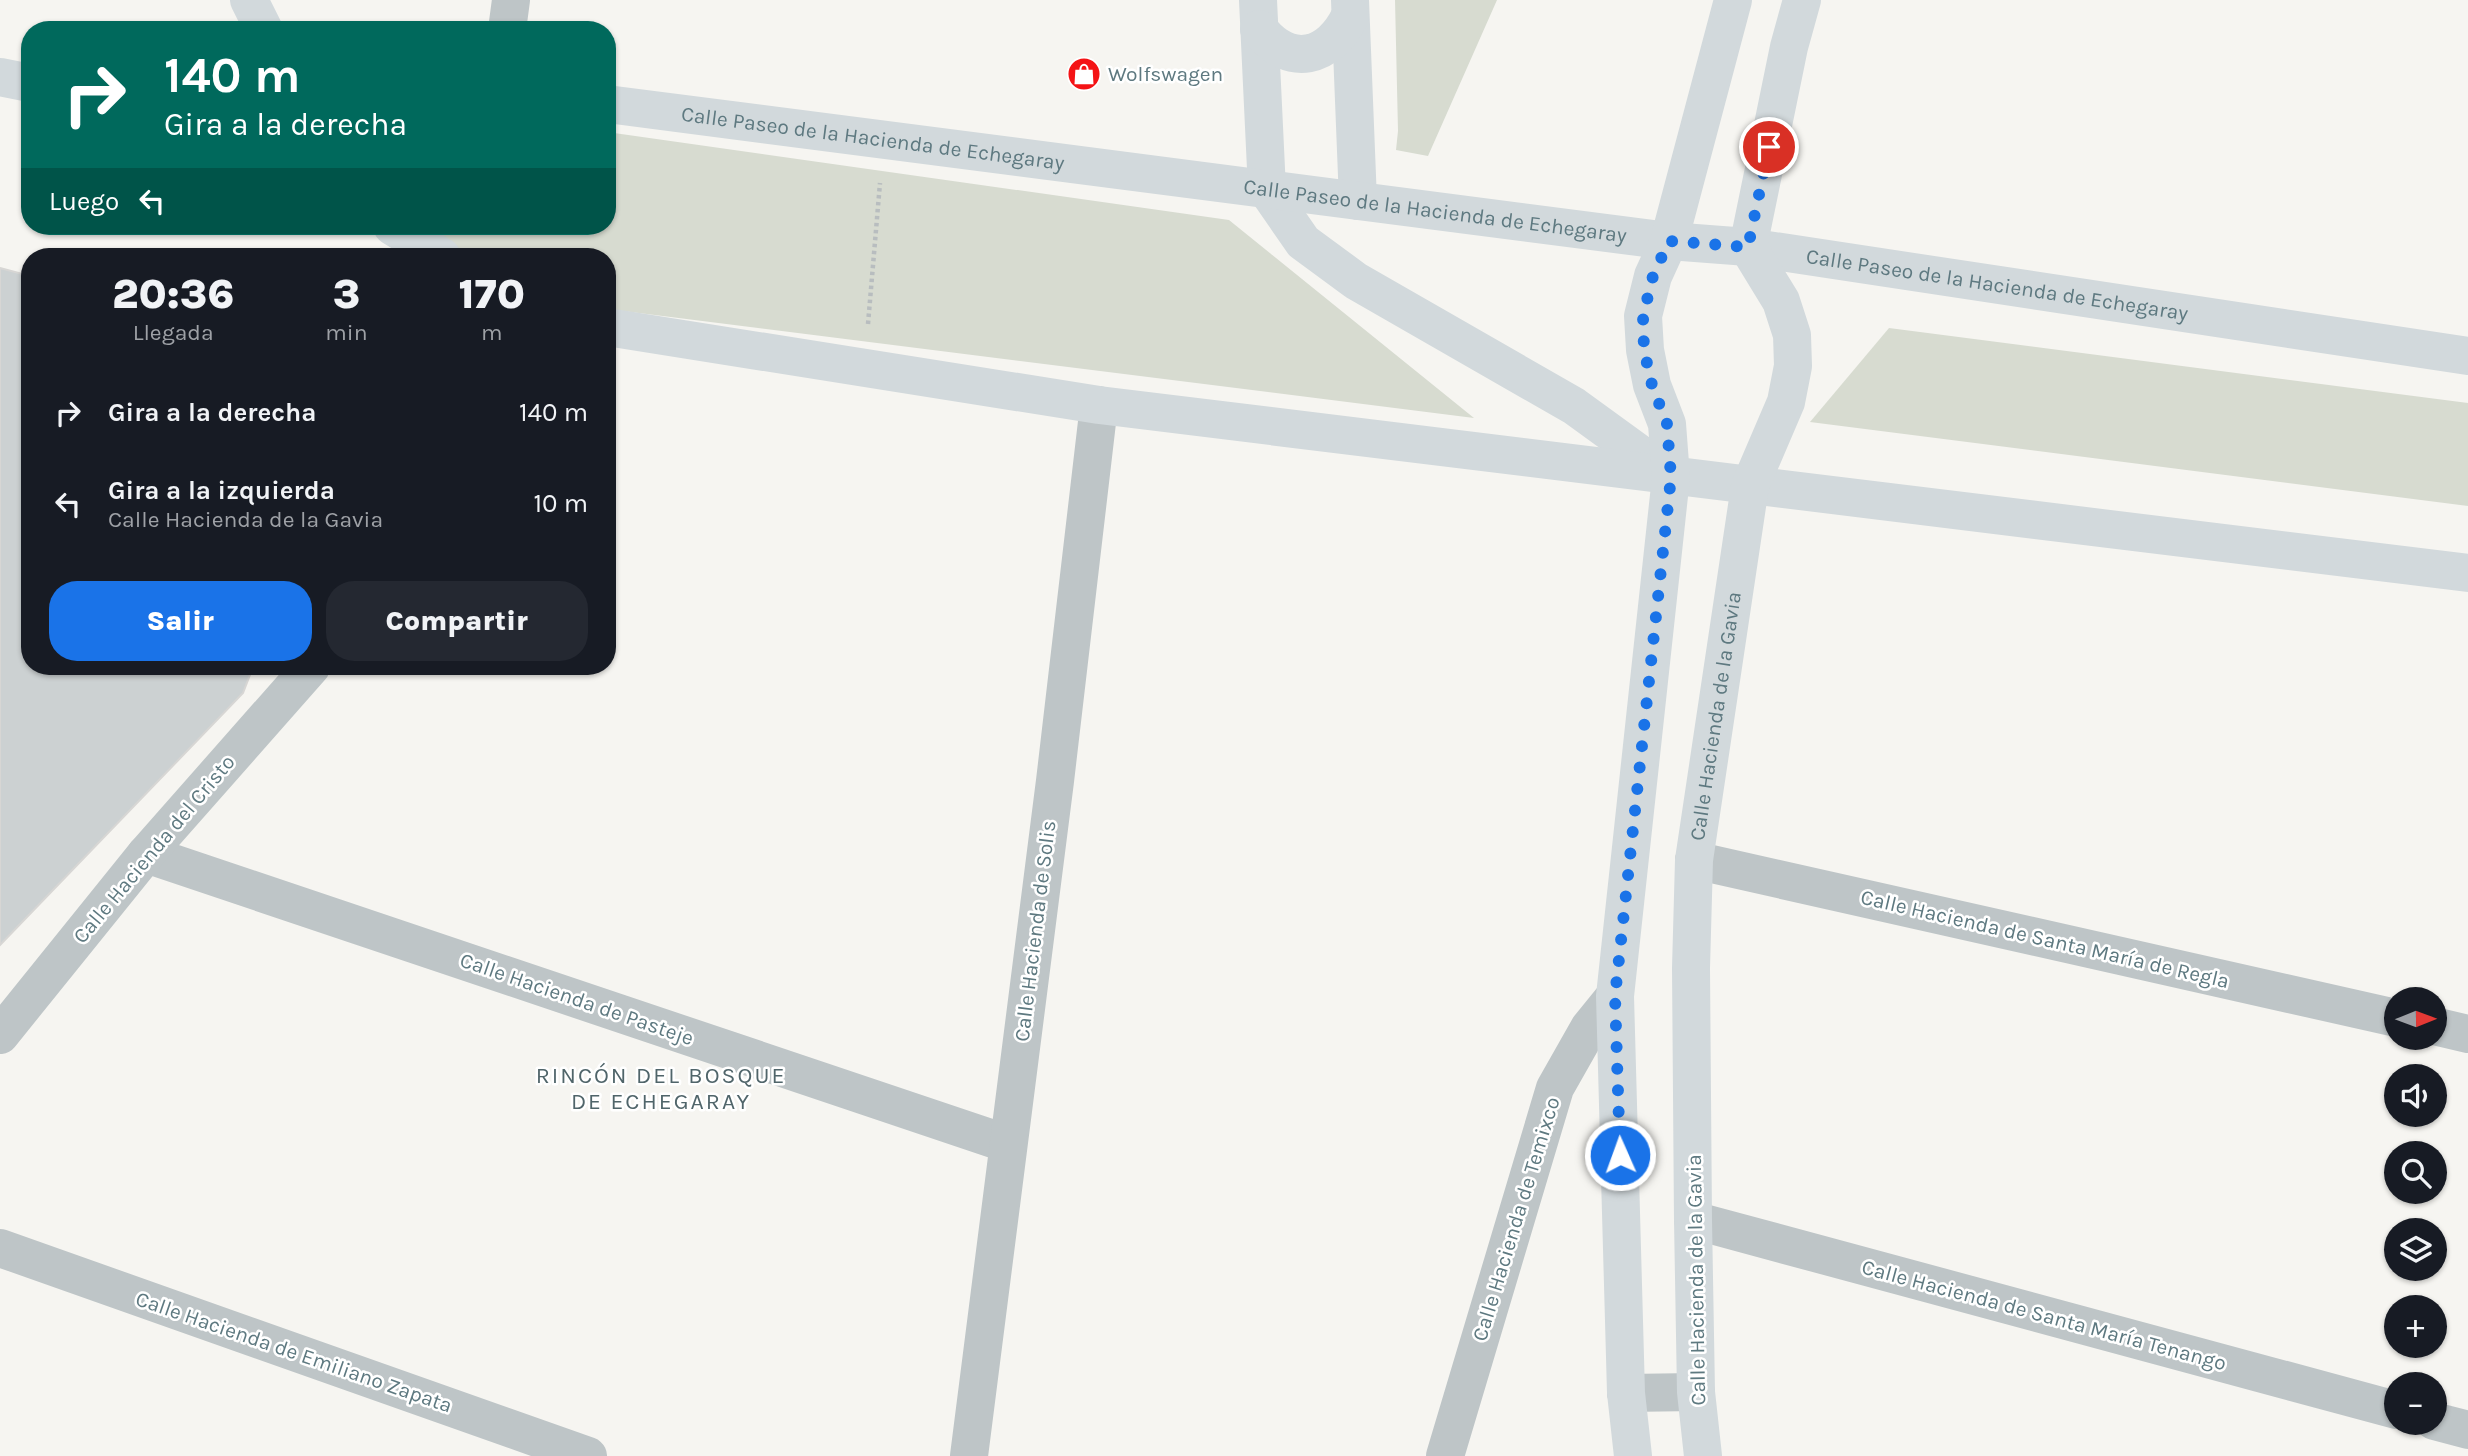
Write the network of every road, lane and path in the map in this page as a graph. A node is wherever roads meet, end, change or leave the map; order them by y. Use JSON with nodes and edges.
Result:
{"nodes":[{"id":1,"x":250,"y":0,"type":"edge"},
{"id":2,"x":512,"y":0,"type":"edge"},
{"id":3,"x":1733,"y":0,"type":"edge"},
{"id":4,"x":1802,"y":0,"type":"edge"},
{"id":5,"x":1350,"y":8,"type":"edge"},
{"id":6,"x":1259,"y":15,"type":"edge"},
{"id":7,"x":260,"y":21,"type":"edge"},
{"id":8,"x":508,"y":21,"type":"edge"},
{"id":9,"x":0,"y":77,"type":"edge"},
{"id":10,"x":21,"y":81,"type":"edge"},
{"id":11,"x":616,"y":105,"type":"edge"},
{"id":12,"x":883,"y":140,"type":"junction"},
{"id":13,"x":1267,"y":190,"type":"junction"},
{"id":14,"x":1358,"y":201,"type":"junction"},
{"id":15,"x":413,"y":235,"type":"edge"},
{"id":16,"x":1669,"y":241,"type":"junction"},
{"id":17,"x":434,"y":244,"type":"edge"},
{"id":18,"x":1748,"y":247,"type":"junction"},
{"id":19,"x":870,"y":302,"type":"dead end"},
{"id":20,"x":616,"y":328,"type":"edge"},
{"id":21,"x":2468,"y":355,"type":"edge"},
{"id":22,"x":1099,"y":405,"type":"junction"},
{"id":23,"x":1671,"y":477,"type":"junction"},
{"id":24,"x":1749,"y":486,"type":"junction"},
{"id":25,"x":2468,"y":573,"type":"edge"},
{"id":26,"x":304,"y":675,"type":"edge"},
{"id":27,"x":146,"y":854,"type":"junction"},
{"id":28,"x":1694,"y":860,"type":"junction"},
{"id":29,"x":1615,"y":996,"type":"junction"},
{"id":30,"x":2384,"y":1015,"type":"edge"},
{"id":31,"x":2447,"y":1029,"type":"edge"},
{"id":32,"x":2468,"y":1034,"type":"edge"},
{"id":33,"x":0,"y":1035,"type":"edge"},
{"id":34,"x":1008,"y":1144,"type":"junction"},
{"id":35,"x":1693,"y":1220,"type":"junction"},
{"id":36,"x":0,"y":1248,"type":"edge"},
{"id":37,"x":1696,"y":1392,"type":"junction"},
{"id":38,"x":1626,"y":1394,"type":"junction"},
{"id":39,"x":2384,"y":1407,"type":"edge"},
{"id":40,"x":2447,"y":1424,"type":"edge"},
{"id":41,"x":2468,"y":1430,"type":"edge"},
{"id":42,"x":588,"y":1456,"type":"edge"},
{"id":43,"x":969,"y":1456,"type":"edge"},
{"id":44,"x":1445,"y":1456,"type":"edge"},
{"id":45,"x":1633,"y":1456,"type":"edge"},
{"id":46,"x":1703,"y":1456,"type":"edge"}],
"edges":[{"from":1,"to":7,"type":"main road"},
{"from":2,"to":8,"type":"street"},
{"from":3,"to":16,"type":"main road"},
{"from":4,"to":18,"type":"main road"},
{"from":5,"to":6,"type":"main road"},
{"from":5,"to":14,"type":"main road"},
{"from":6,"to":13,"type":"main road"},
{"from":9,"to":10,"type":"main road"},
{"from":11,"to":12,"type":"main road","name":"Calle Paseo de la Hacienda de Echegaray"},
{"from":12,"to":13,"type":"main road","name":"Calle Paseo de la Hacienda de Echegaray"},
{"from":12,"to":19,"type":"path"},
{"from":13,"to":14,"type":"main road","name":"Calle Paseo de la Hacienda de Echegaray"},
{"from":13,"to":23,"type":"main road"},
{"from":14,"to":16,"type":"main road","name":"Calle Paseo de la Hacienda de Echegaray"},
{"from":15,"to":17,"type":"main road"},
{"from":16,"to":18,"type":"main road","name":"Calle Paseo de la Hacienda de Echegaray"},
{"from":16,"to":23,"type":"main road"},
{"from":18,"to":21,"type":"main road","name":"Calle Paseo de la Hacienda de Echegaray"},
{"from":18,"to":24,"type":"main road","name":"Calle Hacienda de la Gavia"},
{"from":20,"to":22,"type":"main road"},
{"from":22,"to":23,"type":"main road"},
{"from":22,"to":34,"type":"street","name":"Calle Hacienda de Solis"},
{"from":23,"to":24,"type":"main road"},
{"from":23,"to":29,"type":"main road"},
{"from":24,"to":25,"type":"main road"},
{"from":24,"to":28,"type":"main road","name":"Calle Hacienda de la Gavia"},
{"from":26,"to":27,"type":"street","name":"Calle Hacienda del Cristo"},
{"from":27,"to":33,"type":"street","name":"Calle Hacienda del Cristo"},
{"from":27,"to":34,"type":"street","name":"Calle Hacienda de Pasteje"},
{"from":28,"to":30,"type":"street","name":"Calle Hacienda de Santa María de Regla"},
{"from":28,"to":35,"type":"main road","name":"Calle Hacienda de la Gavia"},
{"from":29,"to":38,"type":"main road"},
{"from":29,"to":44,"type":"street","name":"Calle Hacienda de Temixco"},
{"from":31,"to":32,"type":"street"},
{"from":34,"to":43,"type":"street","name":"Calle Hacienda de Solis"},
{"from":35,"to":37,"type":"main road","name":"Calle Hacienda de la Gavia"},
{"from":35,"to":39,"type":"street","name":"Calle Hacienda de Santa María Tenango"},
{"from":36,"to":42,"type":"street","name":"Calle Hacienda de Emiliano Zapata"},
{"from":37,"to":38,"type":"street"},
{"from":37,"to":46,"type":"main road","name":"Calle Hacienda de la Gavia"},
{"from":38,"to":45,"type":"main road"},
{"from":40,"to":41,"type":"street"}]}
